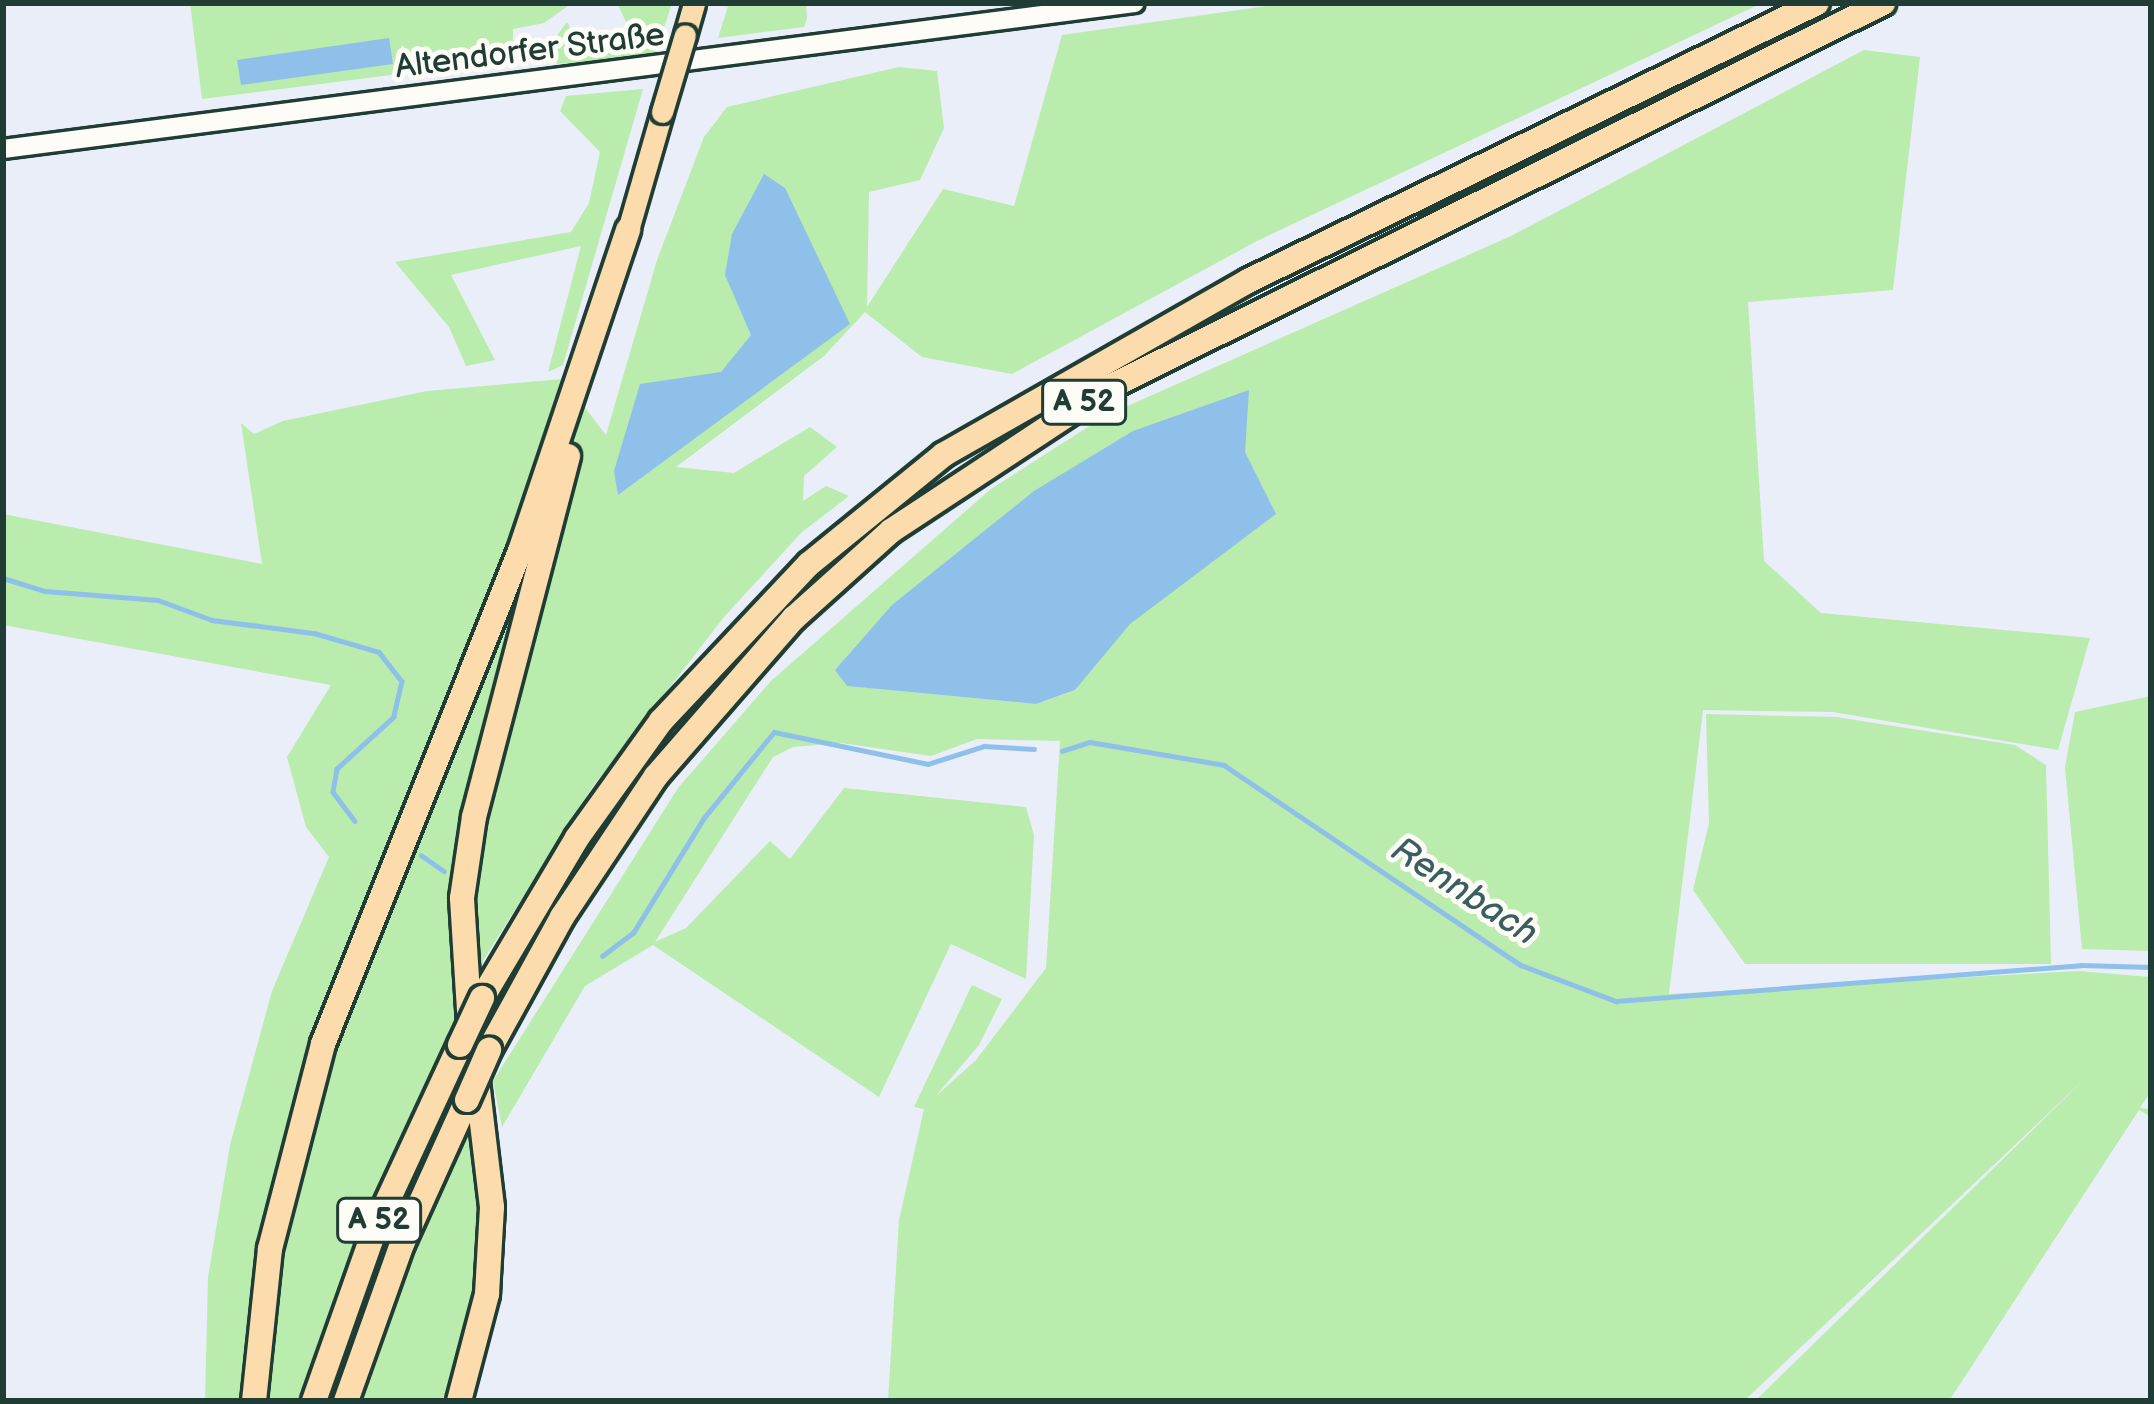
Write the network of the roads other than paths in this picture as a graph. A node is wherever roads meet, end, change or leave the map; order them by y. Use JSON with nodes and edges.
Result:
{"nodes":[{"id":1,"x":694,"y":3,"type":"edge"},
{"id":2,"x":1136,"y":3,"type":"edge"},
{"id":3,"x":1817,"y":3,"type":"edge"},
{"id":4,"x":1883,"y":3,"type":"edge"},
{"id":5,"x":3,"y":149,"type":"edge"},
{"id":6,"x":628,"y":230,"type":"junction"},
{"id":7,"x":254,"y":1401,"type":"edge"},
{"id":8,"x":314,"y":1401,"type":"edge"},
{"id":9,"x":346,"y":1401,"type":"edge"},
{"id":10,"x":459,"y":1401,"type":"edge"}],
"edges":[{"from":1,"to":6,"type":"main road","bridge":true},
{"from":2,"to":5,"type":"street","name":"Altendorfer Straße"},
{"from":3,"to":8,"type":"highway","number":"A 52","bridge":true},
{"from":4,"to":9,"type":"highway","number":"A 52","bridge":true},
{"from":6,"to":7,"type":"highway"},
{"from":6,"to":10,"type":"highway"}]}
